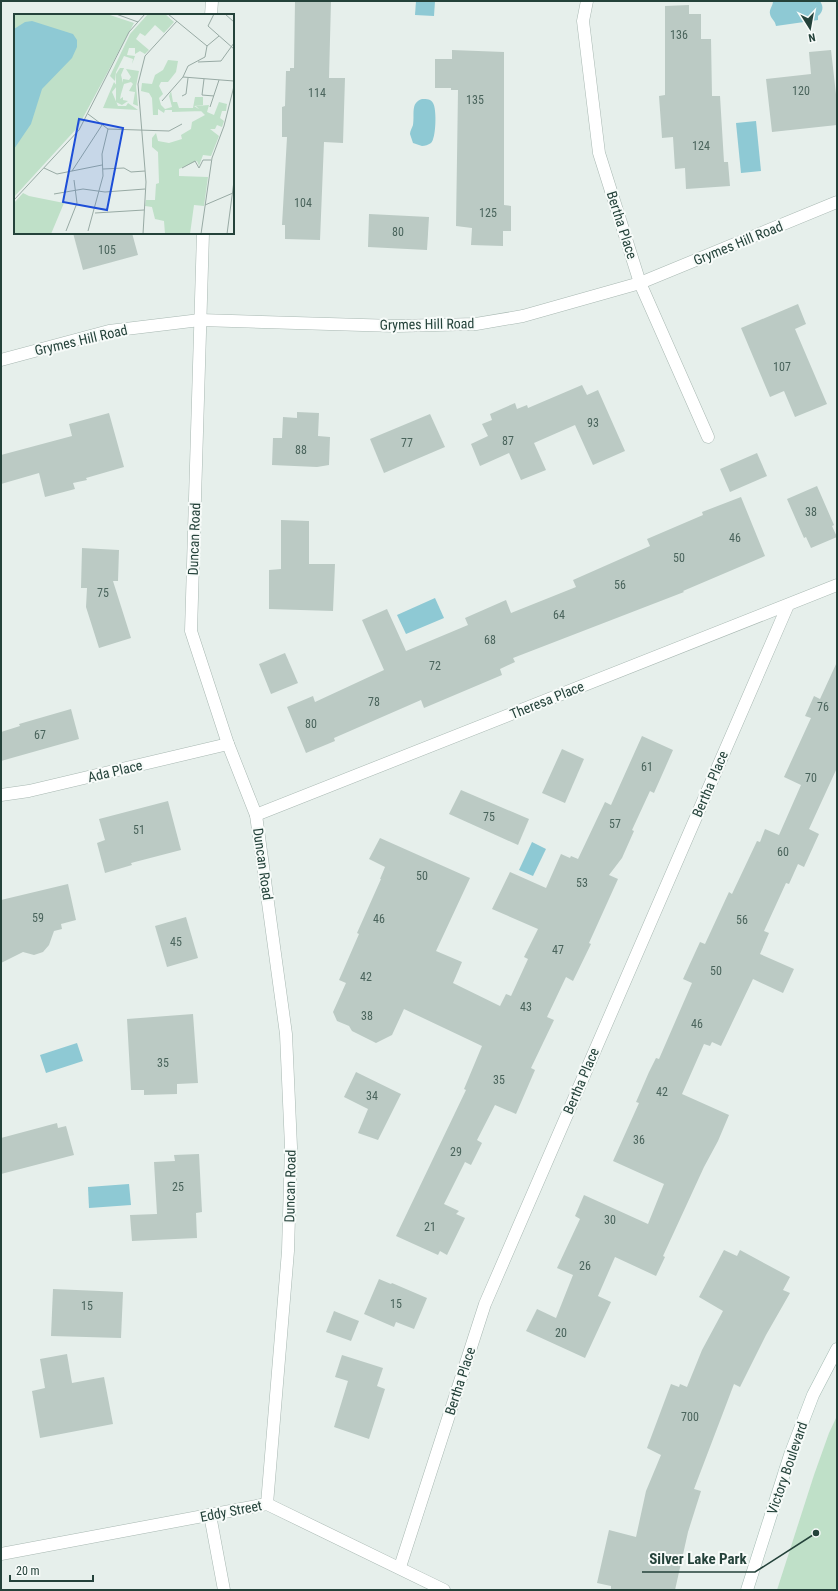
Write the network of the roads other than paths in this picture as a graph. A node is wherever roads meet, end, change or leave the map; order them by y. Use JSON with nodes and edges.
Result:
{"nodes":[{"id":1,"x":212,"y":1,"type":"edge"},
{"id":2,"x":587,"y":1,"type":"edge"},
{"id":3,"x":211,"y":14,"type":"edge"},
{"id":4,"x":837,"y":202,"type":"edge"},
{"id":5,"x":203,"y":234,"type":"edge"},
{"id":6,"x":640,"y":283,"type":"junction"},
{"id":7,"x":200,"y":320,"type":"junction"},
{"id":8,"x":1,"y":360,"type":"edge"},
{"id":9,"x":708,"y":438,"type":"dead end"},
{"id":10,"x":837,"y":585,"type":"edge"},
{"id":11,"x":788,"y":605,"type":"junction"},
{"id":12,"x":228,"y":744,"type":"junction"},
{"id":13,"x":1,"y":795,"type":"edge"},
{"id":14,"x":256,"y":815,"type":"junction"},
{"id":15,"x":837,"y":1349,"type":"edge"},
{"id":16,"x":267,"y":1504,"type":"junction"},
{"id":17,"x":210,"y":1516,"type":"junction"},
{"id":18,"x":1,"y":1554,"type":"edge"},
{"id":19,"x":400,"y":1567,"type":"junction"},
{"id":20,"x":224,"y":1590,"type":"edge"},
{"id":21,"x":444,"y":1590,"type":"edge"},
{"id":22,"x":747,"y":1590,"type":"edge"}],
"edges":[{"from":1,"to":3,"type":"street"},
{"from":2,"to":6,"type":"street","name":"Bertha Place"},
{"from":4,"to":6,"type":"street","name":"Grymes Hill Road"},
{"from":5,"to":7,"type":"street","name":"Duncan Road"},
{"from":6,"to":7,"type":"street","name":"Grymes Hill Road"},
{"from":6,"to":9,"type":"street","name":"Bertha Place"},
{"from":7,"to":8,"type":"street","name":"Grymes Hill Road"},
{"from":7,"to":12,"type":"street","name":"Duncan Road"},
{"from":10,"to":11,"type":"street","name":"Theresa Place"},
{"from":11,"to":14,"type":"street","name":"Theresa Place"},
{"from":11,"to":19,"type":"street","name":"Bertha Place"},
{"from":12,"to":13,"type":"street","name":"Ada Place"},
{"from":12,"to":14,"type":"street","name":"Duncan Road"},
{"from":14,"to":16,"type":"street","name":"Duncan Road"},
{"from":15,"to":22,"type":"street","name":"Victory Boulevard"},
{"from":16,"to":17,"type":"street","name":"Eddy Street"},
{"from":16,"to":19,"type":"street","name":"Eddy Street"},
{"from":17,"to":18,"type":"street","name":"Eddy Street"},
{"from":17,"to":20,"type":"street"},
{"from":19,"to":21,"type":"street","name":"Eddy Street"}]}
